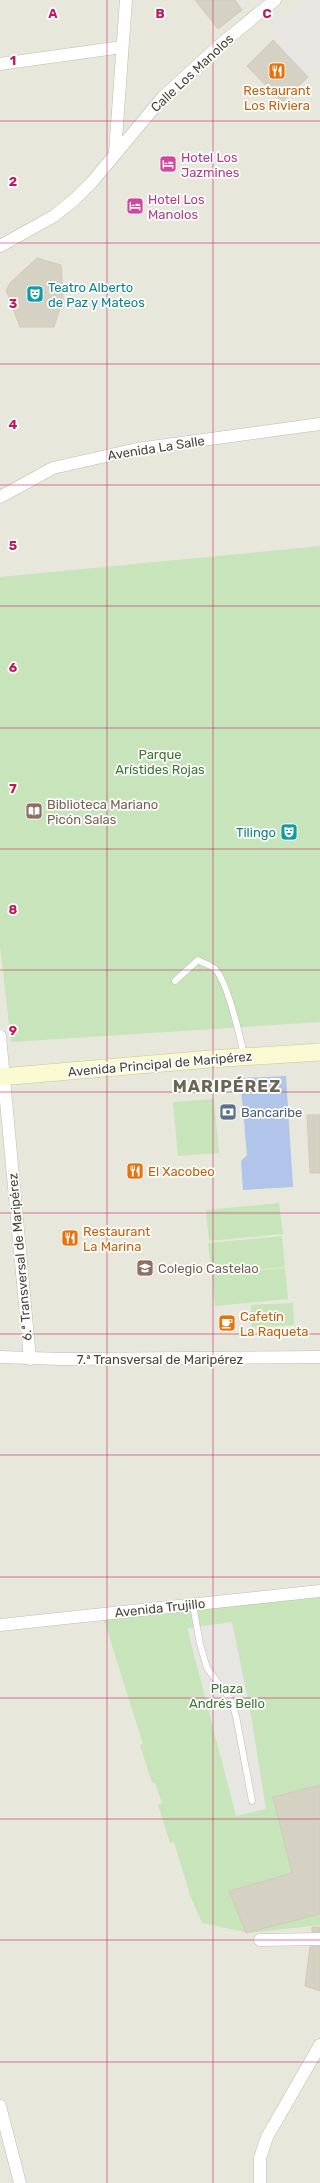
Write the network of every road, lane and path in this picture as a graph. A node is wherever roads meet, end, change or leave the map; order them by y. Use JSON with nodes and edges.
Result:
{"nodes":[{"id":1,"x":126,"y":0,"type":"edge"},
{"id":2,"x":275,"y":0,"type":"edge"},
{"id":3,"x":122,"y":47,"type":"junction"},
{"id":4,"x":0,"y":64,"type":"edge"},
{"id":5,"x":115,"y":153,"type":"junction"},
{"id":6,"x":0,"y":246,"type":"edge"},
{"id":7,"x":320,"y":424,"type":"edge"},
{"id":8,"x":0,"y":497,"type":"edge"},
{"id":9,"x":175,"y":981,"type":"dead end"},
{"id":10,"x":0,"y":1036,"type":"edge"},
{"id":11,"x":320,"y":1052,"type":"edge"},
{"id":12,"x":245,"y":1057,"type":"junction"},
{"id":13,"x":2,"y":1077,"type":"edge"},
{"id":14,"x":0,"y":1357,"type":"edge"},
{"id":15,"x":320,"y":1357,"type":"edge"},
{"id":16,"x":30,"y":1359,"type":"junction"},
{"id":17,"x":320,"y":1591,"type":"edge"},
{"id":18,"x":193,"y":1605,"type":"junction"},
{"id":19,"x":0,"y":1625,"type":"edge"},
{"id":20,"x":252,"y":1801,"type":"dead end"},
{"id":21,"x":320,"y":1939,"type":"edge"},
{"id":22,"x":260,"y":1940,"type":"dead end"},
{"id":23,"x":320,"y":2046,"type":"edge"},
{"id":24,"x":0,"y":2106,"type":"edge"},
{"id":25,"x":20,"y":2183,"type":"edge"},
{"id":26,"x":260,"y":2183,"type":"edge"}],
"edges":[{"from":1,"to":3,"type":"street"},
{"from":2,"to":5,"type":"street","name":"Calle Los Manolos"},
{"from":3,"to":4,"type":"street"},
{"from":3,"to":5,"type":"street"},
{"from":5,"to":6,"type":"street","name":"Calle Los Manolos"},
{"from":7,"to":8,"type":"street","name":"Avenida La Salle"},
{"from":9,"to":12,"type":"lane"},
{"from":10,"to":13,"type":"street","name":"6.ª Transversal de Maripérez"},
{"from":11,"to":12,"type":"street","name":"Avenida Principal de Maripérez"},
{"from":12,"to":13,"type":"street","name":"Avenida Principal de Maripérez"},
{"from":13,"to":16,"type":"street","name":"6.ª Transversal de Maripérez"},
{"from":14,"to":16,"type":"street","name":"7.ª Transversal de Maripérez"},
{"from":15,"to":16,"type":"street","name":"7.ª Transversal de Maripérez"},
{"from":17,"to":18,"type":"street","name":"Avenida Trujillo"},
{"from":18,"to":19,"type":"street","name":"Avenida Trujillo"},
{"from":18,"to":20,"type":"lane"},
{"from":21,"to":22,"type":"street"},
{"from":23,"to":26,"type":"street"},
{"from":24,"to":25,"type":"street"}]}
